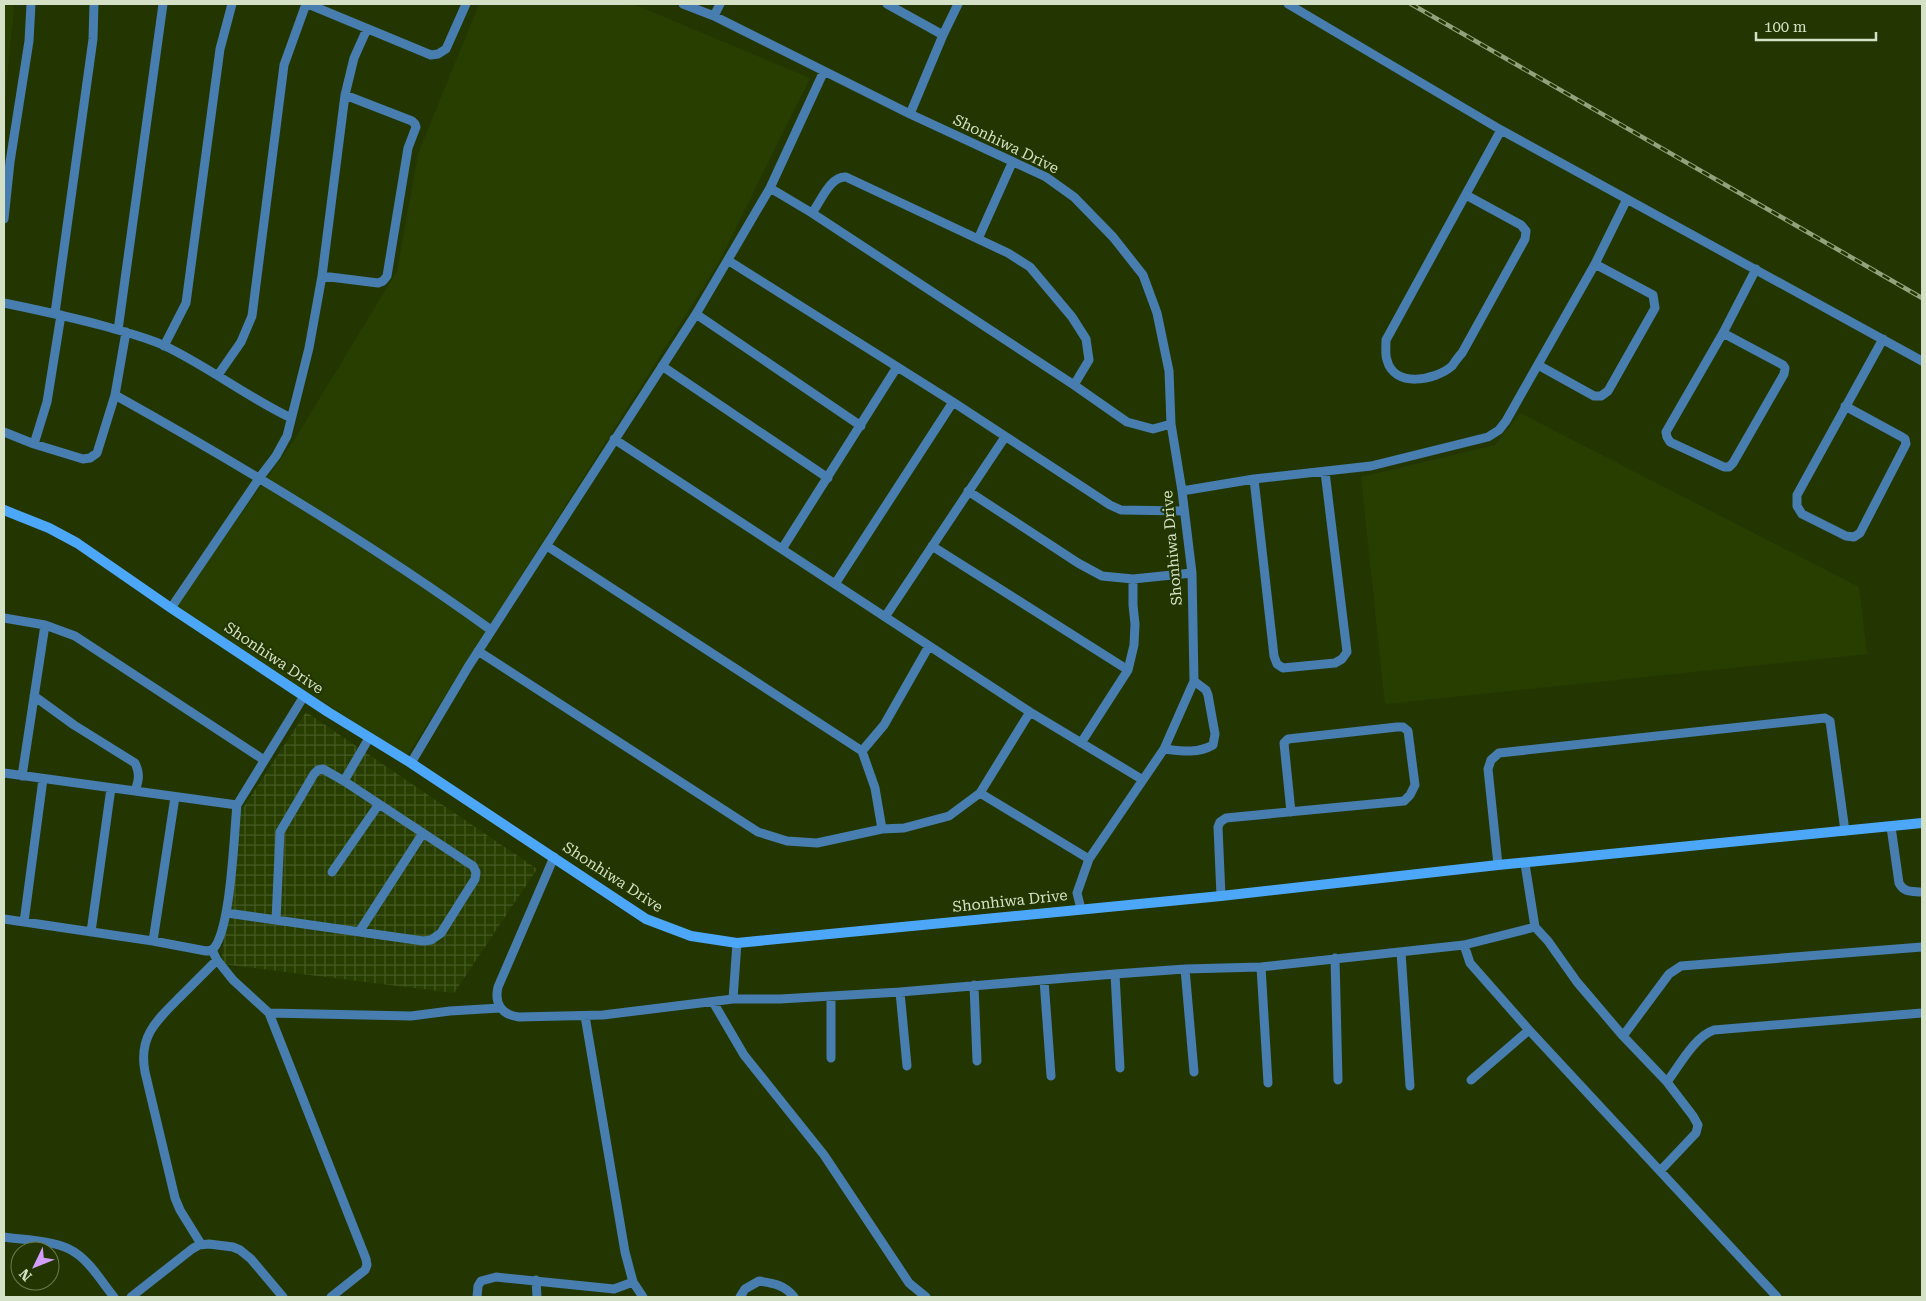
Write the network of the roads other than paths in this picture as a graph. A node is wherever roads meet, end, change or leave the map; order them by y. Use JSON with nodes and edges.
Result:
{"nodes":[{"id":1,"x":31,"y":4,"type":"edge"},
{"id":2,"x":94,"y":4,"type":"edge"},
{"id":3,"x":163,"y":4,"type":"edge"},
{"id":4,"x":232,"y":4,"type":"edge"},
{"id":5,"x":307,"y":4,"type":"edge"},
{"id":6,"x":466,"y":4,"type":"edge"},
{"id":7,"x":683,"y":4,"type":"edge"},
{"id":8,"x":720,"y":4,"type":"edge"},
{"id":9,"x":887,"y":4,"type":"edge"},
{"id":10,"x":958,"y":4,"type":"edge"},
{"id":11,"x":1288,"y":4,"type":"edge"},
{"id":12,"x":714,"y":16,"type":"junction"},
{"id":13,"x":367,"y":29,"type":"junction"},
{"id":14,"x":943,"y":34,"type":"junction"},
{"id":15,"x":824,"y":72,"type":"junction"},
{"id":16,"x":345,"y":95,"type":"junction"},
{"id":17,"x":910,"y":114,"type":"junction"},
{"id":18,"x":1501,"y":130,"type":"junction"},
{"id":19,"x":1012,"y":163,"type":"junction"},
{"id":20,"x":770,"y":188,"type":"junction"},
{"id":21,"x":1466,"y":195,"type":"junction"},
{"id":22,"x":1627,"y":200,"type":"junction"},
{"id":23,"x":812,"y":213,"type":"junction"},
{"id":24,"x":4,"y":219,"type":"edge"},
{"id":25,"x":978,"y":239,"type":"junction"},
{"id":26,"x":729,"y":261,"type":"junction"},
{"id":27,"x":1595,"y":264,"type":"junction"},
{"id":28,"x":1756,"y":269,"type":"junction"},
{"id":29,"x":322,"y":276,"type":"junction"},
{"id":30,"x":4,"y":303,"type":"edge"},
{"id":31,"x":58,"y":314,"type":"junction"},
{"id":32,"x":696,"y":314,"type":"junction"},
{"id":33,"x":122,"y":331,"type":"junction"},
{"id":34,"x":1723,"y":333,"type":"junction"},
{"id":35,"x":1883,"y":339,"type":"junction"},
{"id":36,"x":164,"y":346,"type":"junction"},
{"id":37,"x":1922,"y":361,"type":"edge"},
{"id":38,"x":1538,"y":365,"type":"junction"},
{"id":39,"x":662,"y":366,"type":"junction"},
{"id":40,"x":896,"y":367,"type":"junction"},
{"id":41,"x":218,"y":375,"type":"junction"},
{"id":42,"x":1074,"y":385,"type":"junction"},
{"id":43,"x":115,"y":395,"type":"junction"},
{"id":44,"x":953,"y":402,"type":"junction"},
{"id":45,"x":1845,"y":406,"type":"junction"},
{"id":46,"x":291,"y":418,"type":"junction"},
{"id":47,"x":1171,"y":424,"type":"junction"},
{"id":48,"x":861,"y":426,"type":"junction"},
{"id":49,"x":4,"y":432,"type":"edge"},
{"id":50,"x":1005,"y":436,"type":"junction"},
{"id":51,"x":614,"y":440,"type":"junction"},
{"id":52,"x":34,"y":444,"type":"junction"},
{"id":53,"x":1325,"y":472,"type":"junction"},
{"id":54,"x":260,"y":477,"type":"junction"},
{"id":55,"x":828,"y":478,"type":"junction"},
{"id":56,"x":1254,"y":479,"type":"junction"},
{"id":57,"x":968,"y":491,"type":"junction"},
{"id":58,"x":1182,"y":491,"type":"junction"},
{"id":59,"x":4,"y":510,"type":"edge"},
{"id":60,"x":1184,"y":511,"type":"junction"},
{"id":61,"x":547,"y":546,"type":"junction"},
{"id":62,"x":932,"y":546,"type":"junction"},
{"id":63,"x":782,"y":549,"type":"junction"},
{"id":64,"x":1192,"y":573,"type":"junction"},
{"id":65,"x":1133,"y":579,"type":"junction"},
{"id":66,"x":834,"y":584,"type":"junction"},
{"id":67,"x":171,"y":608,"type":"junction"},
{"id":68,"x":885,"y":617,"type":"junction"},
{"id":69,"x":4,"y":618,"type":"edge"},
{"id":70,"x":45,"y":625,"type":"junction"},
{"id":71,"x":492,"y":630,"type":"junction"},
{"id":72,"x":929,"y":646,"type":"junction"},
{"id":73,"x":478,"y":651,"type":"junction"},
{"id":74,"x":1128,"y":670,"type":"junction"},
{"id":75,"x":1194,"y":681,"type":"junction"},
{"id":76,"x":34,"y":696,"type":"junction"},
{"id":77,"x":304,"y":696,"type":"junction"},
{"id":78,"x":1030,"y":712,"type":"junction"},
{"id":79,"x":369,"y":738,"type":"junction"},
{"id":80,"x":1081,"y":743,"type":"junction"},
{"id":81,"x":1164,"y":748,"type":"junction"},
{"id":82,"x":862,"y":751,"type":"junction"},
{"id":83,"x":264,"y":760,"type":"junction"},
{"id":84,"x":411,"y":764,"type":"junction"},
{"id":85,"x":4,"y":773,"type":"edge"},
{"id":86,"x":22,"y":776,"type":"junction"},
{"id":87,"x":43,"y":779,"type":"junction"},
{"id":88,"x":1143,"y":780,"type":"junction"},
{"id":89,"x":344,"y":781,"type":"junction"},
{"id":90,"x":111,"y":788,"type":"junction"},
{"id":91,"x":135,"y":791,"type":"junction"},
{"id":92,"x":980,"y":793,"type":"junction"},
{"id":93,"x":175,"y":797,"type":"junction"},
{"id":94,"x":378,"y":804,"type":"junction"},
{"id":95,"x":237,"y":805,"type":"junction"},
{"id":96,"x":1291,"y":812,"type":"junction"},
{"id":97,"x":1922,"y":823,"type":"edge"},
{"id":98,"x":1891,"y":827,"type":"junction"},
{"id":99,"x":882,"y":829,"type":"junction"},
{"id":100,"x":1845,"y":831,"type":"junction"},
{"id":101,"x":423,"y":834,"type":"junction"},
{"id":102,"x":554,"y":857,"type":"junction"},
{"id":103,"x":1089,"y":859,"type":"junction"},
{"id":104,"x":1525,"y":864,"type":"junction"},
{"id":105,"x":1498,"y":865,"type":"junction"},
{"id":106,"x":332,"y":872,"type":"dead end"},
{"id":107,"x":1922,"y":892,"type":"edge"},
{"id":108,"x":1221,"y":896,"type":"junction"},
{"id":109,"x":1081,"y":909,"type":"junction"},
{"id":110,"x":227,"y":913,"type":"junction"},
{"id":111,"x":4,"y":919,"type":"edge"},
{"id":112,"x":276,"y":920,"type":"junction"},
{"id":113,"x":24,"y":922,"type":"junction"},
{"id":114,"x":1535,"y":926,"type":"junction"},
{"id":115,"x":91,"y":932,"type":"junction"},
{"id":116,"x":359,"y":932,"type":"junction"},
{"id":117,"x":153,"y":941,"type":"junction"},
{"id":118,"x":737,"y":943,"type":"junction"},
{"id":119,"x":1464,"y":945,"type":"junction"},
{"id":120,"x":1922,"y":947,"type":"edge"},
{"id":121,"x":212,"y":950,"type":"junction"},
{"id":122,"x":1401,"y":952,"type":"junction"},
{"id":123,"x":1336,"y":958,"type":"junction"},
{"id":124,"x":217,"y":960,"type":"junction"},
{"id":125,"x":1260,"y":967,"type":"junction"},
{"id":126,"x":1185,"y":969,"type":"junction"},
{"id":127,"x":1114,"y":974,"type":"junction"},
{"id":128,"x":1044,"y":980,"type":"junction"},
{"id":129,"x":974,"y":985,"type":"junction"},
{"id":130,"x":900,"y":992,"type":"junction"},
{"id":131,"x":831,"y":996,"type":"junction"},
{"id":132,"x":733,"y":999,"type":"junction"},
{"id":133,"x":713,"y":1002,"type":"junction"},
{"id":134,"x":500,"y":1008,"type":"junction"},
{"id":135,"x":269,"y":1012,"type":"junction"},
{"id":136,"x":1922,"y":1013,"type":"edge"},
{"id":137,"x":585,"y":1016,"type":"junction"},
{"id":138,"x":1529,"y":1030,"type":"junction"},
{"id":139,"x":1623,"y":1036,"type":"junction"},
{"id":140,"x":832,"y":1058,"type":"dead end"},
{"id":141,"x":977,"y":1061,"type":"dead end"},
{"id":142,"x":907,"y":1066,"type":"dead end"},
{"id":143,"x":1120,"y":1068,"type":"dead end"},
{"id":144,"x":1194,"y":1072,"type":"dead end"},
{"id":145,"x":1051,"y":1076,"type":"dead end"},
{"id":146,"x":1338,"y":1080,"type":"dead end"},
{"id":147,"x":1471,"y":1080,"type":"dead end"},
{"id":148,"x":1268,"y":1082,"type":"dead end"},
{"id":149,"x":1667,"y":1082,"type":"junction"},
{"id":150,"x":1410,"y":1086,"type":"dead end"},
{"id":151,"x":1660,"y":1171,"type":"junction"},
{"id":152,"x":4,"y":1237,"type":"edge"},
{"id":153,"x":201,"y":1244,"type":"junction"},
{"id":154,"x":536,"y":1280,"type":"junction"},
{"id":155,"x":633,"y":1282,"type":"junction"},
{"id":156,"x":114,"y":1297,"type":"edge"},
{"id":157,"x":131,"y":1297,"type":"edge"},
{"id":158,"x":283,"y":1297,"type":"edge"},
{"id":159,"x":331,"y":1297,"type":"edge"},
{"id":160,"x":476,"y":1297,"type":"edge"},
{"id":161,"x":537,"y":1297,"type":"edge"},
{"id":162,"x":643,"y":1297,"type":"edge"},
{"id":163,"x":740,"y":1297,"type":"edge"},
{"id":164,"x":794,"y":1297,"type":"edge"},
{"id":165,"x":926,"y":1297,"type":"edge"},
{"id":166,"x":1777,"y":1297,"type":"edge"}],
"edges":[{"from":1,"to":24,"type":"street"},
{"from":2,"to":31,"type":"street"},
{"from":3,"to":33,"type":"street"},
{"from":4,"to":36,"type":"street"},
{"from":5,"to":13,"type":"street"},
{"from":5,"to":41,"type":"street"},
{"from":6,"to":13,"type":"street"},
{"from":7,"to":12,"type":"street","name":"Shonhiwa Drive"},
{"from":8,"to":12,"type":"street"},
{"from":9,"to":14,"type":"street"},
{"from":10,"to":14,"type":"street"},
{"from":11,"to":18,"type":"street"},
{"from":12,"to":15,"type":"street","name":"Shonhiwa Drive"},
{"from":13,"to":16,"type":"street"},
{"from":14,"to":17,"type":"street"},
{"from":15,"to":17,"type":"street","name":"Shonhiwa Drive"},
{"from":15,"to":20,"type":"street"},
{"from":16,"to":29,"type":"street"},
{"from":16,"to":29,"type":"street"},
{"from":17,"to":19,"type":"street","name":"Shonhiwa Drive"},
{"from":18,"to":21,"type":"street"},
{"from":18,"to":22,"type":"street"},
{"from":19,"to":25,"type":"street"},
{"from":19,"to":47,"type":"street","name":"Shonhiwa Drive"},
{"from":20,"to":23,"type":"street"},
{"from":20,"to":26,"type":"street"},
{"from":21,"to":21,"type":"street"},
{"from":22,"to":27,"type":"street"},
{"from":22,"to":28,"type":"street"},
{"from":23,"to":25,"type":"street"},
{"from":23,"to":42,"type":"street"},
{"from":25,"to":42,"type":"street"},
{"from":26,"to":32,"type":"street"},
{"from":26,"to":40,"type":"street"},
{"from":27,"to":38,"type":"street"},
{"from":27,"to":38,"type":"street"},
{"from":28,"to":34,"type":"street"},
{"from":28,"to":35,"type":"street"},
{"from":29,"to":46,"type":"street"},
{"from":30,"to":31,"type":"street"},
{"from":31,"to":33,"type":"street"},
{"from":31,"to":52,"type":"street"},
{"from":32,"to":39,"type":"street"},
{"from":32,"to":48,"type":"street"},
{"from":33,"to":36,"type":"street"},
{"from":33,"to":43,"type":"street"},
{"from":34,"to":34,"type":"street"},
{"from":35,"to":37,"type":"street"},
{"from":35,"to":45,"type":"street"},
{"from":36,"to":41,"type":"street"},
{"from":38,"to":53,"type":"street"},
{"from":39,"to":51,"type":"street"},
{"from":39,"to":55,"type":"street"},
{"from":40,"to":44,"type":"street"},
{"from":40,"to":48,"type":"street"},
{"from":41,"to":46,"type":"street"},
{"from":42,"to":47,"type":"street"},
{"from":43,"to":52,"type":"street"},
{"from":43,"to":54,"type":"street"},
{"from":44,"to":50,"type":"street"},
{"from":44,"to":66,"type":"street"},
{"from":45,"to":45,"type":"street"},
{"from":46,"to":54,"type":"street"},
{"from":47,"to":58,"type":"street","name":"Shonhiwa Drive"},
{"from":48,"to":55,"type":"street"},
{"from":49,"to":52,"type":"street"},
{"from":50,"to":57,"type":"street"},
{"from":50,"to":60,"type":"street"},
{"from":51,"to":61,"type":"street"},
{"from":51,"to":63,"type":"street"},
{"from":53,"to":56,"type":"street"},
{"from":53,"to":56,"type":"street"},
{"from":54,"to":67,"type":"street"},
{"from":54,"to":71,"type":"street"},
{"from":55,"to":63,"type":"street"},
{"from":56,"to":58,"type":"street"},
{"from":57,"to":62,"type":"street"},
{"from":57,"to":65,"type":"street"},
{"from":58,"to":60,"type":"street","name":"Shonhiwa Drive"},
{"from":59,"to":67,"type":"street","name":"Shonhiwa Drive"},
{"from":60,"to":64,"type":"street","name":"Shonhiwa Drive"},
{"from":61,"to":71,"type":"street"},
{"from":61,"to":82,"type":"street"},
{"from":62,"to":68,"type":"street"},
{"from":62,"to":74,"type":"street"},
{"from":63,"to":66,"type":"street"},
{"from":64,"to":65,"type":"street"},
{"from":64,"to":75,"type":"street","name":"Shonhiwa Drive"},
{"from":65,"to":74,"type":"street"},
{"from":66,"to":68,"type":"street"},
{"from":67,"to":77,"type":"street","name":"Shonhiwa Drive"},
{"from":68,"to":72,"type":"street"},
{"from":69,"to":70,"type":"street"},
{"from":70,"to":76,"type":"street"},
{"from":70,"to":83,"type":"street"},
{"from":71,"to":73,"type":"street"},
{"from":72,"to":78,"type":"street"},
{"from":72,"to":82,"type":"street"},
{"from":73,"to":84,"type":"street"},
{"from":73,"to":99,"type":"street"},
{"from":74,"to":80,"type":"street"},
{"from":75,"to":81,"type":"street","name":"Shonhiwa Drive"},
{"from":75,"to":81,"type":"street"},
{"from":76,"to":86,"type":"street"},
{"from":76,"to":91,"type":"street"},
{"from":77,"to":79,"type":"street","name":"Shonhiwa Drive"},
{"from":77,"to":83,"type":"street"},
{"from":78,"to":80,"type":"street"},
{"from":78,"to":92,"type":"street"},
{"from":79,"to":84,"type":"street","name":"Shonhiwa Drive"},
{"from":79,"to":89,"type":"street"},
{"from":80,"to":88,"type":"street"},
{"from":81,"to":88,"type":"street","name":"Shonhiwa Drive"},
{"from":82,"to":99,"type":"street"},
{"from":83,"to":95,"type":"street"},
{"from":84,"to":102,"type":"street","name":"Shonhiwa Drive"},
{"from":85,"to":86,"type":"street"},
{"from":86,"to":87,"type":"street"},
{"from":87,"to":90,"type":"street"},
{"from":87,"to":113,"type":"street"},
{"from":88,"to":103,"type":"street","name":"Shonhiwa Drive"},
{"from":89,"to":94,"type":"street"},
{"from":89,"to":112,"type":"street"},
{"from":90,"to":91,"type":"street"},
{"from":90,"to":115,"type":"street"},
{"from":91,"to":93,"type":"street"},
{"from":92,"to":99,"type":"street"},
{"from":92,"to":103,"type":"street"},
{"from":93,"to":95,"type":"street"},
{"from":93,"to":117,"type":"street"},
{"from":94,"to":101,"type":"street"},
{"from":94,"to":106,"type":"street"},
{"from":95,"to":110,"type":"street"},
{"from":96,"to":96,"type":"street"},
{"from":96,"to":108,"type":"street"},
{"from":97,"to":98,"type":"street"},
{"from":98,"to":100,"type":"street"},
{"from":98,"to":107,"type":"street"},
{"from":100,"to":104,"type":"street"},
{"from":100,"to":105,"type":"street"},
{"from":101,"to":116,"type":"street"},
{"from":101,"to":116,"type":"street"},
{"from":102,"to":118,"type":"street","name":"Shonhiwa Drive"},
{"from":102,"to":134,"type":"street"},
{"from":103,"to":109,"type":"street","name":"Shonhiwa Drive"},
{"from":104,"to":105,"type":"street"},
{"from":104,"to":114,"type":"street"},
{"from":105,"to":108,"type":"street"},
{"from":108,"to":109,"type":"street"},
{"from":109,"to":118,"type":"street","name":"Shonhiwa Drive"},
{"from":110,"to":112,"type":"street"},
{"from":110,"to":121,"type":"street"},
{"from":111,"to":113,"type":"street"},
{"from":112,"to":116,"type":"street"},
{"from":113,"to":115,"type":"street"},
{"from":114,"to":119,"type":"street"},
{"from":114,"to":139,"type":"street"},
{"from":115,"to":117,"type":"street"},
{"from":117,"to":121,"type":"street"},
{"from":118,"to":132,"type":"street"},
{"from":119,"to":122,"type":"street"},
{"from":119,"to":138,"type":"street"},
{"from":120,"to":139,"type":"street"},
{"from":121,"to":124,"type":"street"},
{"from":122,"to":123,"type":"street"},
{"from":122,"to":150,"type":"street"},
{"from":123,"to":125,"type":"street"},
{"from":123,"to":146,"type":"street"},
{"from":124,"to":135,"type":"street"},
{"from":124,"to":153,"type":"street"},
{"from":125,"to":126,"type":"street"},
{"from":125,"to":148,"type":"street"},
{"from":126,"to":127,"type":"street"},
{"from":126,"to":144,"type":"street"},
{"from":127,"to":128,"type":"street"},
{"from":127,"to":143,"type":"street"},
{"from":128,"to":129,"type":"street"},
{"from":128,"to":145,"type":"street"},
{"from":129,"to":130,"type":"street"},
{"from":129,"to":141,"type":"street"},
{"from":130,"to":131,"type":"street"},
{"from":130,"to":142,"type":"street"},
{"from":131,"to":132,"type":"street"},
{"from":131,"to":140,"type":"street"},
{"from":132,"to":133,"type":"street"},
{"from":133,"to":137,"type":"street"},
{"from":133,"to":165,"type":"street"},
{"from":134,"to":135,"type":"street"},
{"from":134,"to":137,"type":"street"},
{"from":135,"to":159,"type":"street"},
{"from":136,"to":149,"type":"street"},
{"from":137,"to":155,"type":"street"},
{"from":138,"to":147,"type":"street"},
{"from":138,"to":151,"type":"street"},
{"from":139,"to":149,"type":"street"},
{"from":149,"to":151,"type":"street"},
{"from":151,"to":166,"type":"street"},
{"from":152,"to":156,"type":"street"},
{"from":153,"to":157,"type":"street"},
{"from":153,"to":158,"type":"street"},
{"from":154,"to":155,"type":"street"},
{"from":154,"to":160,"type":"street"},
{"from":154,"to":161,"type":"street"},
{"from":155,"to":162,"type":"street"},
{"from":163,"to":164,"type":"street"}]}
